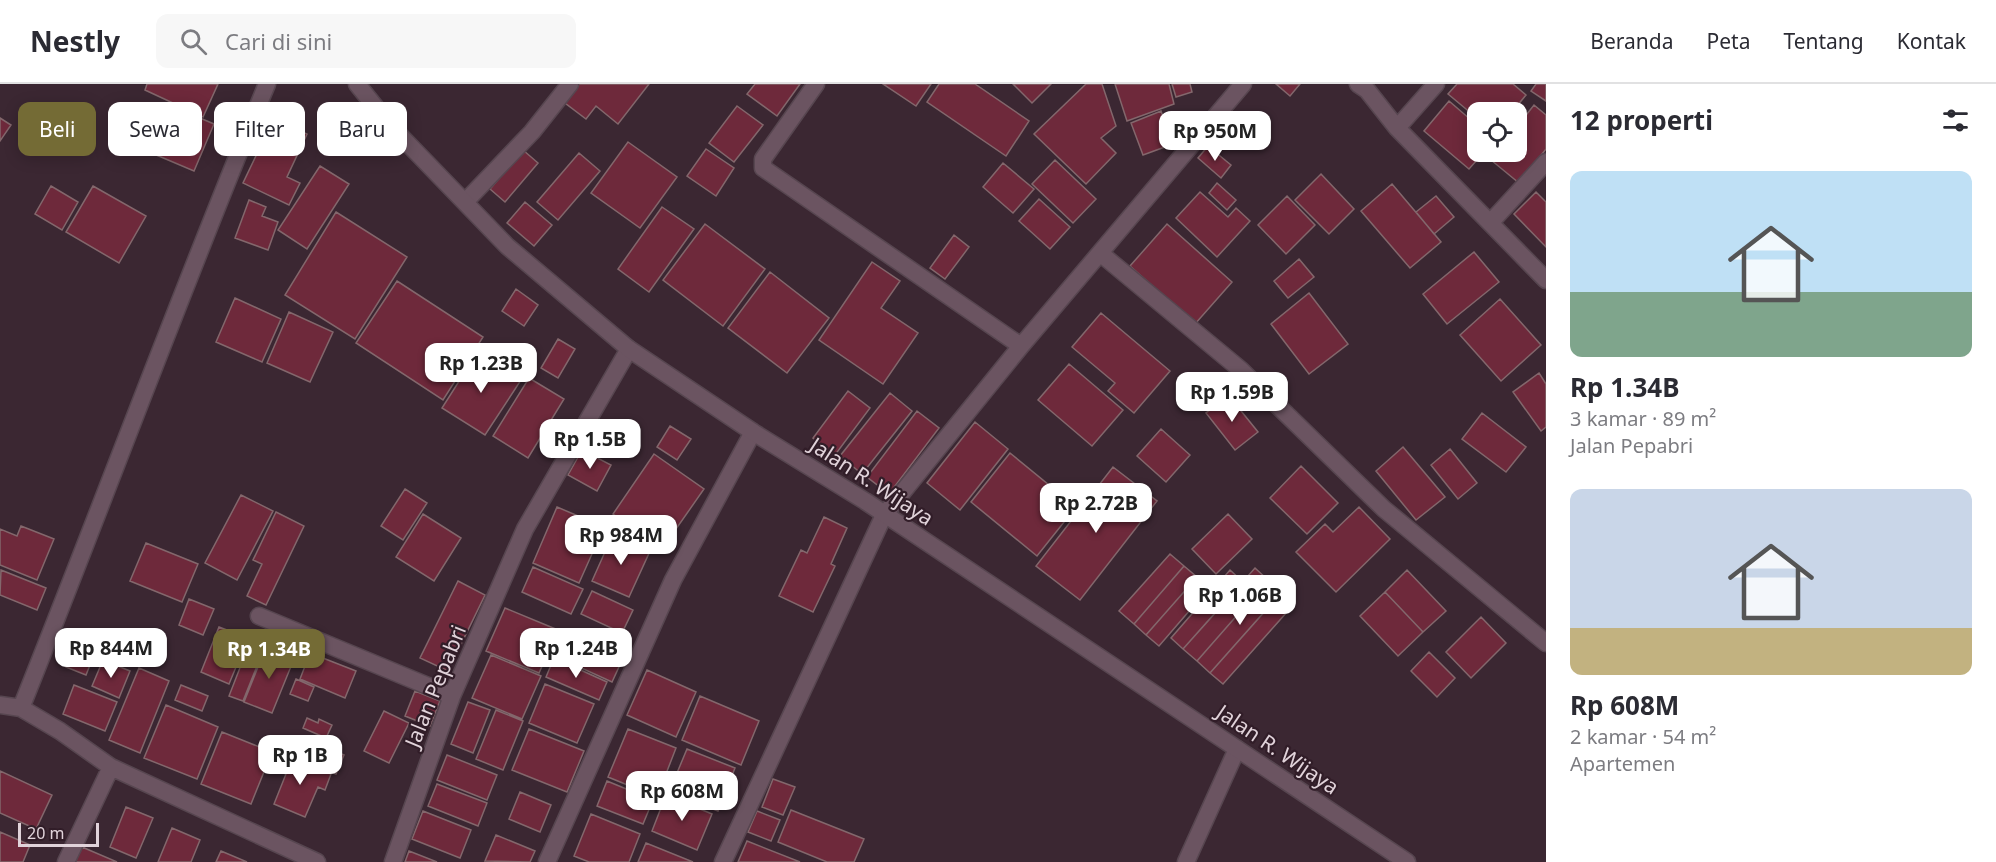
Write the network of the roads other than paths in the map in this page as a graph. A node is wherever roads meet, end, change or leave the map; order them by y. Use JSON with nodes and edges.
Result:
{"nodes":[{"id":1,"x":267,"y":84,"type":"edge"},
{"id":2,"x":357,"y":84,"type":"edge"},
{"id":3,"x":570,"y":84,"type":"edge"},
{"id":4,"x":816,"y":84,"type":"edge"},
{"id":5,"x":1243,"y":84,"type":"edge"},
{"id":6,"x":1358,"y":84,"type":"edge"},
{"id":7,"x":1436,"y":84,"type":"edge"},
{"id":8,"x":1397,"y":128,"type":"junction"},
{"id":9,"x":1546,"y":162,"type":"edge"},
{"id":10,"x":465,"y":202,"type":"junction"},
{"id":11,"x":1491,"y":222,"type":"junction"},
{"id":12,"x":1100,"y":253,"type":"junction"},
{"id":13,"x":1546,"y":280,"type":"edge"},
{"id":14,"x":1021,"y":346,"type":"junction"},
{"id":15,"x":629,"y":349,"type":"junction"},
{"id":16,"x":753,"y":432,"type":"junction"},
{"id":17,"x":884,"y":514,"type":"junction"},
{"id":18,"x":259,"y":616,"type":"dead end"},
{"id":19,"x":1546,"y":643,"type":"edge"},
{"id":20,"x":452,"y":696,"type":"junction"},
{"id":21,"x":0,"y":705,"type":"edge"},
{"id":22,"x":21,"y":708,"type":"junction"},
{"id":23,"x":1237,"y":749,"type":"junction"},
{"id":24,"x":111,"y":767,"type":"junction"},
{"id":25,"x":66,"y":862,"type":"edge"},
{"id":26,"x":317,"y":862,"type":"edge"},
{"id":27,"x":393,"y":862,"type":"edge"},
{"id":28,"x":547,"y":862,"type":"edge"},
{"id":29,"x":723,"y":862,"type":"edge"},
{"id":30,"x":1186,"y":862,"type":"edge"},
{"id":31,"x":1407,"y":862,"type":"edge"}],
"edges":[{"from":1,"to":22,"type":"street"},
{"from":2,"to":10,"type":"street","name":"Jalan R. Wijaya"},
{"from":3,"to":10,"type":"street"},
{"from":4,"to":14,"type":"street"},
{"from":5,"to":12,"type":"street"},
{"from":6,"to":8,"type":"street"},
{"from":7,"to":8,"type":"street"},
{"from":8,"to":11,"type":"street"},
{"from":9,"to":11,"type":"street"},
{"from":10,"to":15,"type":"street","name":"Jalan R. Wijaya"},
{"from":11,"to":13,"type":"street"},
{"from":12,"to":14,"type":"street"},
{"from":12,"to":19,"type":"street"},
{"from":14,"to":17,"type":"street"},
{"from":15,"to":16,"type":"street","name":"Jalan R. Wijaya"},
{"from":15,"to":20,"type":"street","name":"Jalan Pepabri"},
{"from":16,"to":17,"type":"street","name":"Jalan R. Wijaya"},
{"from":16,"to":28,"type":"street"},
{"from":17,"to":23,"type":"street","name":"Jalan R. Wijaya"},
{"from":17,"to":29,"type":"street"},
{"from":18,"to":20,"type":"street"},
{"from":20,"to":27,"type":"street","name":"Jalan Pepabri"},
{"from":21,"to":22,"type":"street"},
{"from":22,"to":24,"type":"street"},
{"from":23,"to":30,"type":"street"},
{"from":23,"to":31,"type":"street","name":"Jalan R. Wijaya"},
{"from":24,"to":25,"type":"street"},
{"from":24,"to":26,"type":"street"}]}
